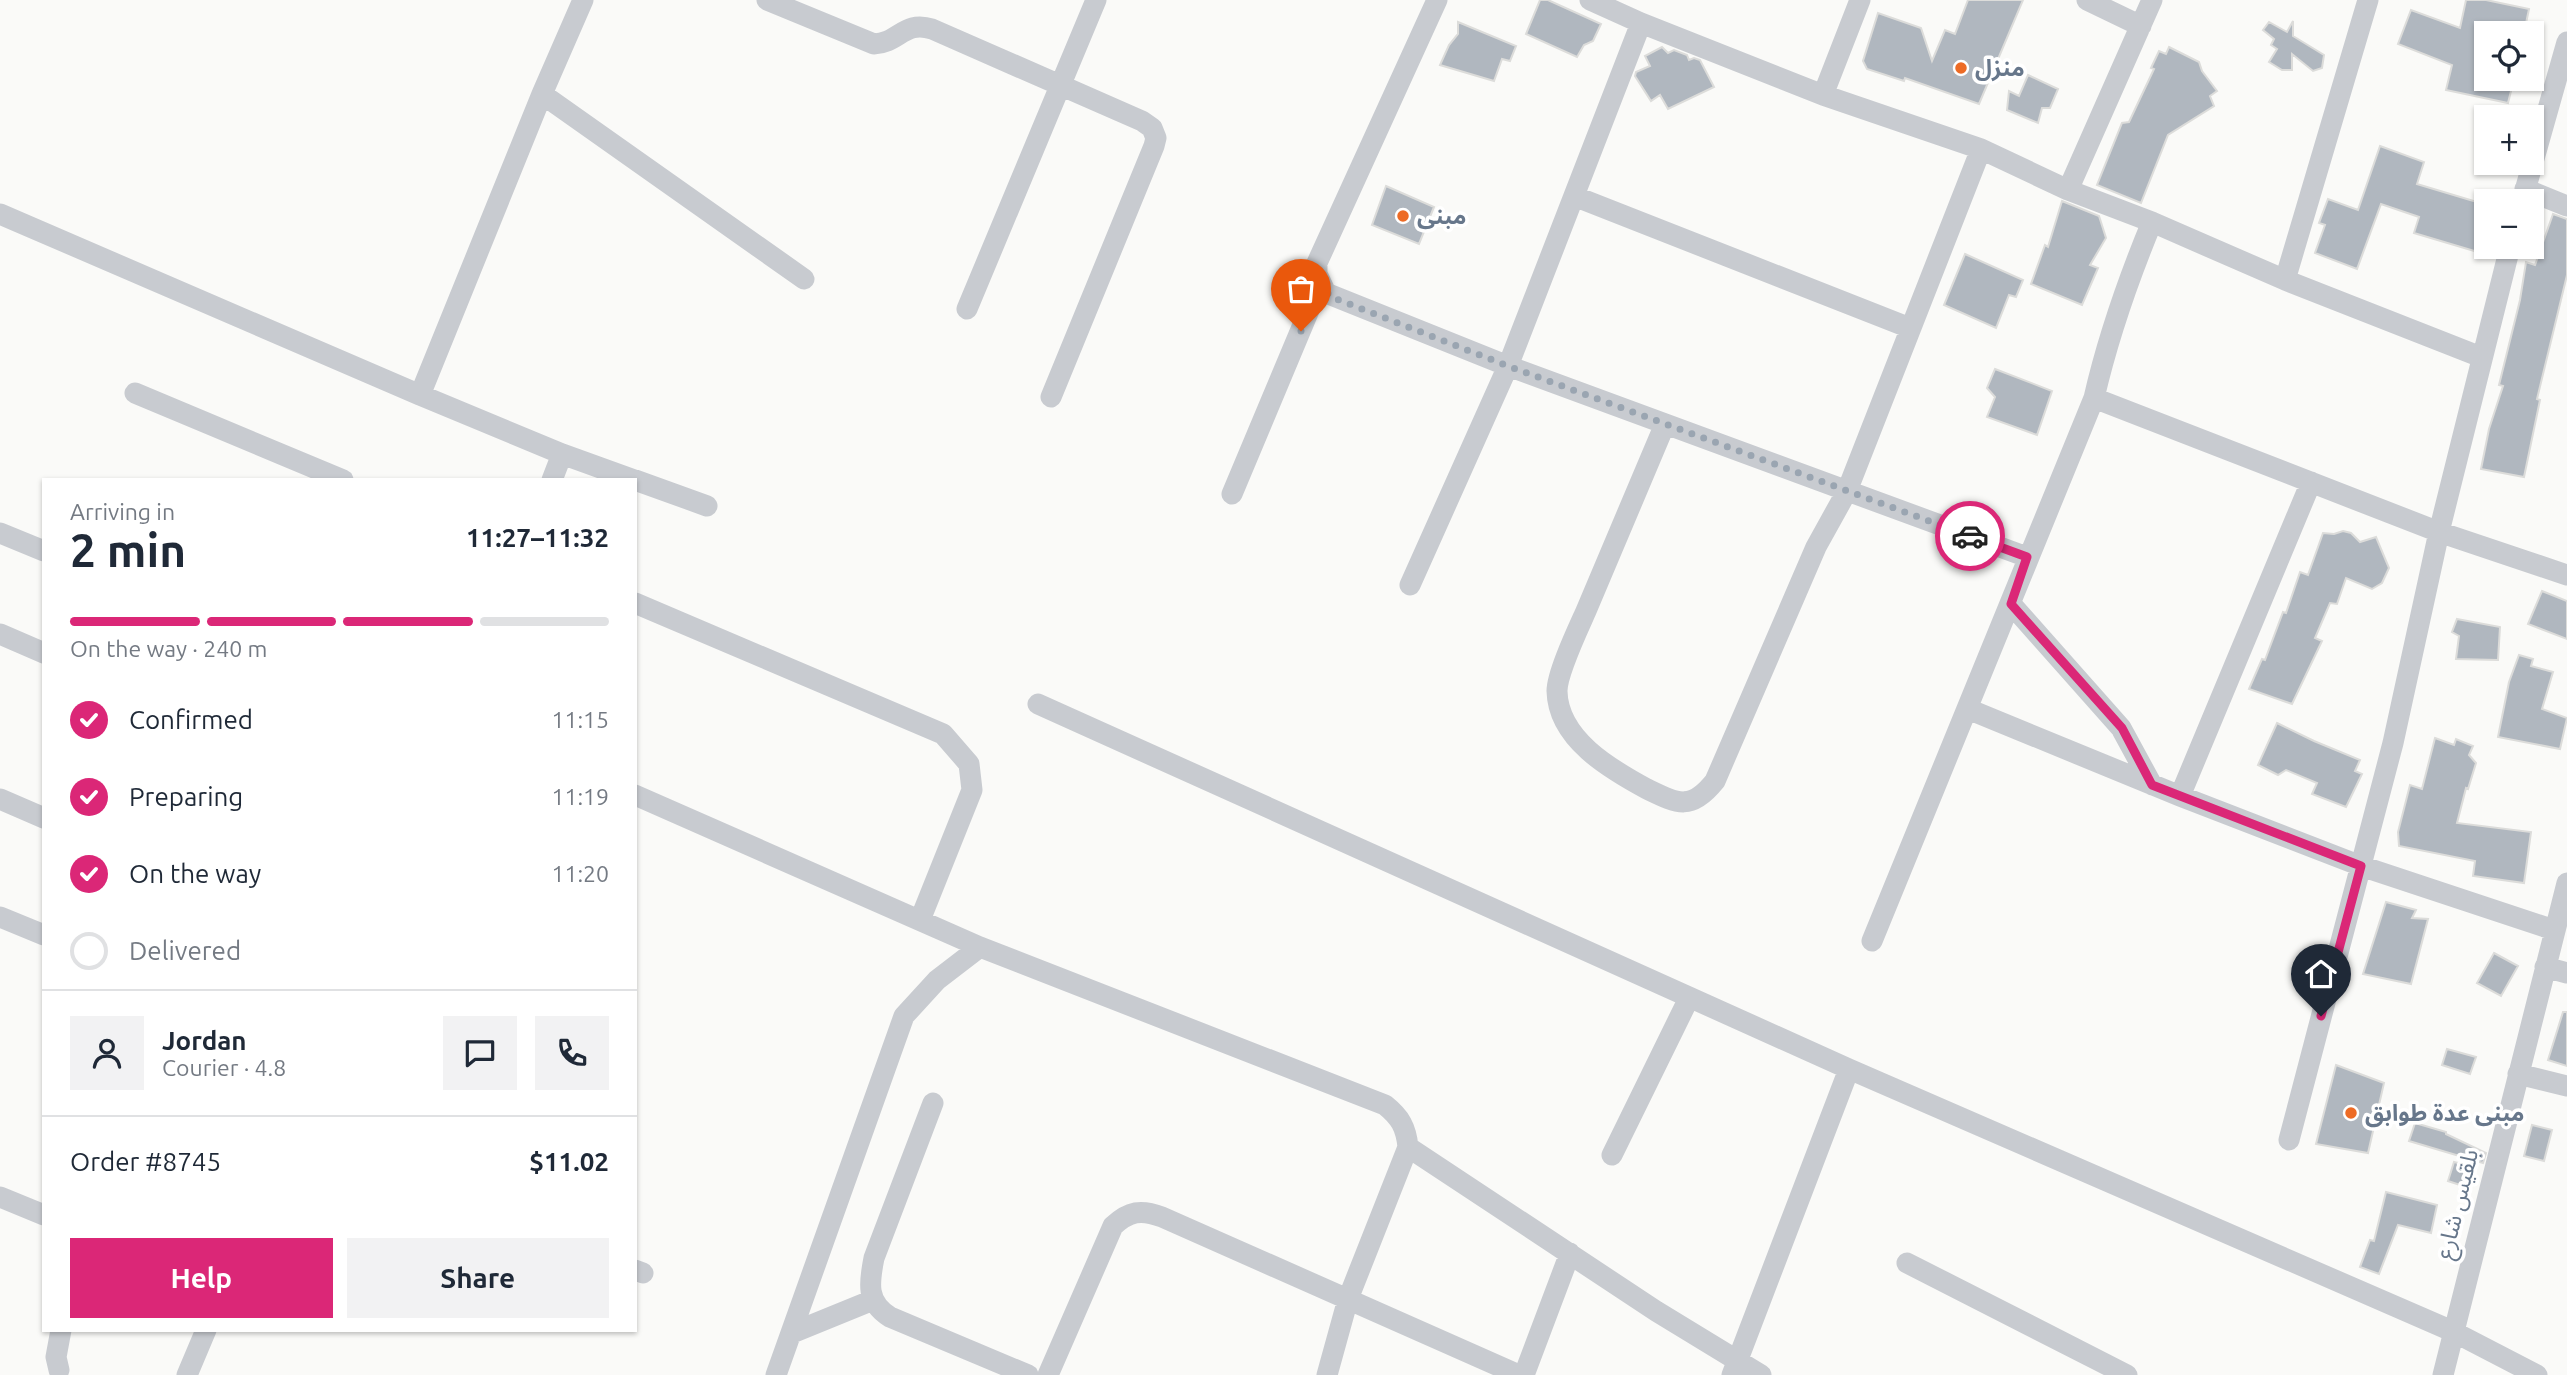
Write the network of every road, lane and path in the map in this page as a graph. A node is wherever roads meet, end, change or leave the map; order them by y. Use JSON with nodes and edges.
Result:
{"nodes":[{"id":1,"x":583,"y":0,"type":"edge"},
{"id":2,"x":767,"y":0,"type":"edge"},
{"id":3,"x":1096,"y":0,"type":"edge"},
{"id":4,"x":1437,"y":0,"type":"edge"},
{"id":5,"x":1590,"y":0,"type":"edge"},
{"id":6,"x":1860,"y":0,"type":"edge"},
{"id":7,"x":2087,"y":0,"type":"edge"},
{"id":8,"x":2152,"y":0,"type":"edge"},
{"id":9,"x":2368,"y":0,"type":"edge"},
{"id":10,"x":1641,"y":23,"type":"junction"},
{"id":11,"x":2141,"y":26,"type":"junction"},
{"id":12,"x":2567,"y":42,"type":"edge"},
{"id":13,"x":1062,"y":85,"type":"junction"},
{"id":14,"x":542,"y":94,"type":"junction"},
{"id":15,"x":1823,"y":95,"type":"junction"},
{"id":16,"x":1980,"y":149,"type":"junction"},
{"id":17,"x":2526,"y":189,"type":"edge"},
{"id":18,"x":2068,"y":190,"type":"junction"},
{"id":19,"x":1574,"y":196,"type":"junction"},
{"id":20,"x":2544,"y":200,"type":"edge"},
{"id":21,"x":2567,"y":205,"type":"edge"},
{"id":22,"x":0,"y":214,"type":"edge"},
{"id":23,"x":2152,"y":222,"type":"junction"},
{"id":24,"x":2507,"y":259,"type":"edge"},
{"id":25,"x":804,"y":279,"type":"dead end"},
{"id":26,"x":2285,"y":280,"type":"junction"},
{"id":27,"x":1320,"y":284,"type":"junction"},
{"id":28,"x":967,"y":309,"type":"dead end"},
{"id":29,"x":1910,"y":328,"type":"junction"},
{"id":30,"x":2481,"y":357,"type":"junction"},
{"id":31,"x":1508,"y":366,"type":"junction"},
{"id":32,"x":135,"y":393,"type":"dead end"},
{"id":33,"x":420,"y":395,"type":"junction"},
{"id":34,"x":1051,"y":397,"type":"dead end"},
{"id":35,"x":2094,"y":398,"type":"junction"},
{"id":36,"x":1665,"y":424,"type":"junction"},
{"id":37,"x":562,"y":454,"type":"junction"},
{"id":38,"x":338,"y":478,"type":"edge"},
{"id":39,"x":553,"y":478,"type":"edge"},
{"id":40,"x":628,"y":478,"type":"edge"},
{"id":41,"x":637,"y":481,"type":"edge"},
{"id":42,"x":2311,"y":482,"type":"junction"},
{"id":43,"x":1847,"y":491,"type":"junction"},
{"id":44,"x":1232,"y":494,"type":"dead end"},
{"id":45,"x":707,"y":506,"type":"dead end"},
{"id":46,"x":2439,"y":532,"type":"junction"},
{"id":47,"x":0,"y":533,"type":"edge"},
{"id":48,"x":42,"y":550,"type":"edge"},
{"id":49,"x":2027,"y":557,"type":"junction"},
{"id":50,"x":2567,"y":575,"type":"edge"},
{"id":51,"x":1410,"y":585,"type":"dead end"},
{"id":52,"x":637,"y":604,"type":"edge"},
{"id":53,"x":2011,"y":604,"type":"junction"},
{"id":54,"x":0,"y":634,"type":"edge"},
{"id":55,"x":42,"y":652,"type":"edge"},
{"id":56,"x":1038,"y":704,"type":"dead end"},
{"id":57,"x":1968,"y":709,"type":"junction"},
{"id":58,"x":2152,"y":785,"type":"junction"},
{"id":59,"x":637,"y":796,"type":"edge"},
{"id":60,"x":2180,"y":796,"type":"junction"},
{"id":61,"x":0,"y":799,"type":"edge"},
{"id":62,"x":42,"y":817,"type":"edge"},
{"id":63,"x":2361,"y":866,"type":"junction"},
{"id":64,"x":2567,"y":883,"type":"edge"},
{"id":65,"x":0,"y":917,"type":"edge"},
{"id":66,"x":920,"y":920,"type":"junction"},
{"id":67,"x":2554,"y":930,"type":"junction"},
{"id":68,"x":42,"y":934,"type":"edge"},
{"id":69,"x":1872,"y":941,"type":"dead end"},
{"id":70,"x":980,"y":947,"type":"junction"},
{"id":71,"x":2545,"y":967,"type":"junction"},
{"id":72,"x":2567,"y":973,"type":"edge"},
{"id":73,"x":1689,"y":998,"type":"junction"},
{"id":74,"x":1849,"y":1069,"type":"junction"},
{"id":75,"x":2518,"y":1074,"type":"junction"},
{"id":76,"x":2567,"y":1086,"type":"edge"},
{"id":77,"x":933,"y":1102,"type":"dead end"},
{"id":78,"x":2289,"y":1140,"type":"dead end"},
{"id":79,"x":1408,"y":1147,"type":"junction"},
{"id":80,"x":1612,"y":1155,"type":"dead end"},
{"id":81,"x":0,"y":1197,"type":"edge"},
{"id":82,"x":42,"y":1214,"type":"edge"},
{"id":83,"x":1570,"y":1253,"type":"junction"},
{"id":84,"x":1907,"y":1263,"type":"dead end"},
{"id":85,"x":1348,"y":1299,"type":"junction"},
{"id":86,"x":873,"y":1300,"type":"junction"},
{"id":87,"x":2452,"y":1331,"type":"junction"},
{"id":88,"x":61,"y":1332,"type":"edge"},
{"id":89,"x":205,"y":1332,"type":"edge"},
{"id":90,"x":792,"y":1333,"type":"junction"},
{"id":91,"x":1735,"y":1369,"type":"edge"},
{"id":92,"x":59,"y":1370,"type":"dead end"},
{"id":93,"x":187,"y":1375,"type":"edge"},
{"id":94,"x":776,"y":1375,"type":"edge"},
{"id":95,"x":1028,"y":1375,"type":"edge"},
{"id":96,"x":1048,"y":1375,"type":"edge"},
{"id":97,"x":1327,"y":1375,"type":"edge"},
{"id":98,"x":1521,"y":1375,"type":"edge"},
{"id":99,"x":1761,"y":1375,"type":"edge"},
{"id":100,"x":2127,"y":1375,"type":"edge"},
{"id":101,"x":2443,"y":1375,"type":"edge"},
{"id":102,"x":2538,"y":1375,"type":"edge"}],
"edges":[{"from":1,"to":14,"type":"street"},
{"from":2,"to":13,"type":"street"},
{"from":3,"to":13,"type":"street"},
{"from":4,"to":27,"type":"street"},
{"from":5,"to":10,"type":"street"},
{"from":6,"to":15,"type":"street"},
{"from":7,"to":11,"type":"street"},
{"from":8,"to":11,"type":"street"},
{"from":9,"to":26,"type":"street"},
{"from":10,"to":15,"type":"street"},
{"from":10,"to":19,"type":"street"},
{"from":11,"to":18,"type":"street"},
{"from":12,"to":17,"type":"street"},
{"from":13,"to":28,"type":"street"},
{"from":13,"to":34,"type":"street"},
{"from":14,"to":25,"type":"street"},
{"from":14,"to":33,"type":"street"},
{"from":15,"to":16,"type":"street"},
{"from":16,"to":18,"type":"street"},
{"from":16,"to":29,"type":"street"},
{"from":18,"to":23,"type":"street"},
{"from":19,"to":29,"type":"street"},
{"from":19,"to":31,"type":"street"},
{"from":20,"to":21,"type":"street"},
{"from":22,"to":33,"type":"street"},
{"from":23,"to":26,"type":"street"},
{"from":23,"to":35,"type":"street"},
{"from":24,"to":30,"type":"street"},
{"from":26,"to":30,"type":"street"},
{"from":27,"to":31,"type":"street"},
{"from":27,"to":44,"type":"street"},
{"from":29,"to":43,"type":"street"},
{"from":30,"to":46,"type":"street"},
{"from":31,"to":36,"type":"street"},
{"from":31,"to":51,"type":"street"},
{"from":32,"to":38,"type":"street"},
{"from":33,"to":37,"type":"street"},
{"from":35,"to":42,"type":"street"},
{"from":35,"to":49,"type":"street"},
{"from":36,"to":43,"type":"street"},
{"from":36,"to":43,"type":"street"},
{"from":37,"to":39,"type":"street"},
{"from":37,"to":40,"type":"street"},
{"from":41,"to":45,"type":"street"},
{"from":42,"to":46,"type":"street"},
{"from":42,"to":60,"type":"street"},
{"from":43,"to":49,"type":"street"},
{"from":46,"to":50,"type":"street"},
{"from":46,"to":63,"type":"street"},
{"from":47,"to":48,"type":"street"},
{"from":49,"to":53,"type":"street"},
{"from":52,"to":66,"type":"street"},
{"from":53,"to":57,"type":"street"},
{"from":53,"to":58,"type":"street"},
{"from":54,"to":55,"type":"street"},
{"from":56,"to":73,"type":"street"},
{"from":57,"to":58,"type":"street"},
{"from":57,"to":69,"type":"street"},
{"from":58,"to":60,"type":"street"},
{"from":59,"to":66,"type":"street"},
{"from":60,"to":63,"type":"street"},
{"from":61,"to":62,"type":"street"},
{"from":63,"to":67,"type":"street"},
{"from":63,"to":78,"type":"street"},
{"from":64,"to":67,"type":"street","name":"بلقيس شارع"},
{"from":65,"to":68,"type":"street"},
{"from":66,"to":70,"type":"street"},
{"from":67,"to":71,"type":"street","name":"بلقيس شارع"},
{"from":70,"to":79,"type":"street"},
{"from":70,"to":90,"type":"street"},
{"from":71,"to":72,"type":"street"},
{"from":71,"to":75,"type":"street","name":"بلقيس شارع"},
{"from":73,"to":74,"type":"street"},
{"from":73,"to":80,"type":"street"},
{"from":74,"to":87,"type":"street"},
{"from":74,"to":91,"type":"street"},
{"from":75,"to":76,"type":"street"},
{"from":75,"to":87,"type":"street","name":"بلقيس شارع"},
{"from":77,"to":86,"type":"street"},
{"from":79,"to":83,"type":"street"},
{"from":79,"to":85,"type":"street"},
{"from":81,"to":82,"type":"street"},
{"from":83,"to":91,"type":"street"},
{"from":83,"to":98,"type":"street"},
{"from":84,"to":100,"type":"street"},
{"from":85,"to":96,"type":"street"},
{"from":85,"to":97,"type":"street"},
{"from":85,"to":98,"type":"street"},
{"from":86,"to":90,"type":"street"},
{"from":86,"to":95,"type":"street"},
{"from":87,"to":101,"type":"street","name":"بلقيس شارع"},
{"from":87,"to":102,"type":"street"},
{"from":88,"to":92,"type":"street"},
{"from":89,"to":93,"type":"street"},
{"from":90,"to":94,"type":"street"},
{"from":91,"to":99,"type":"street"}]}
